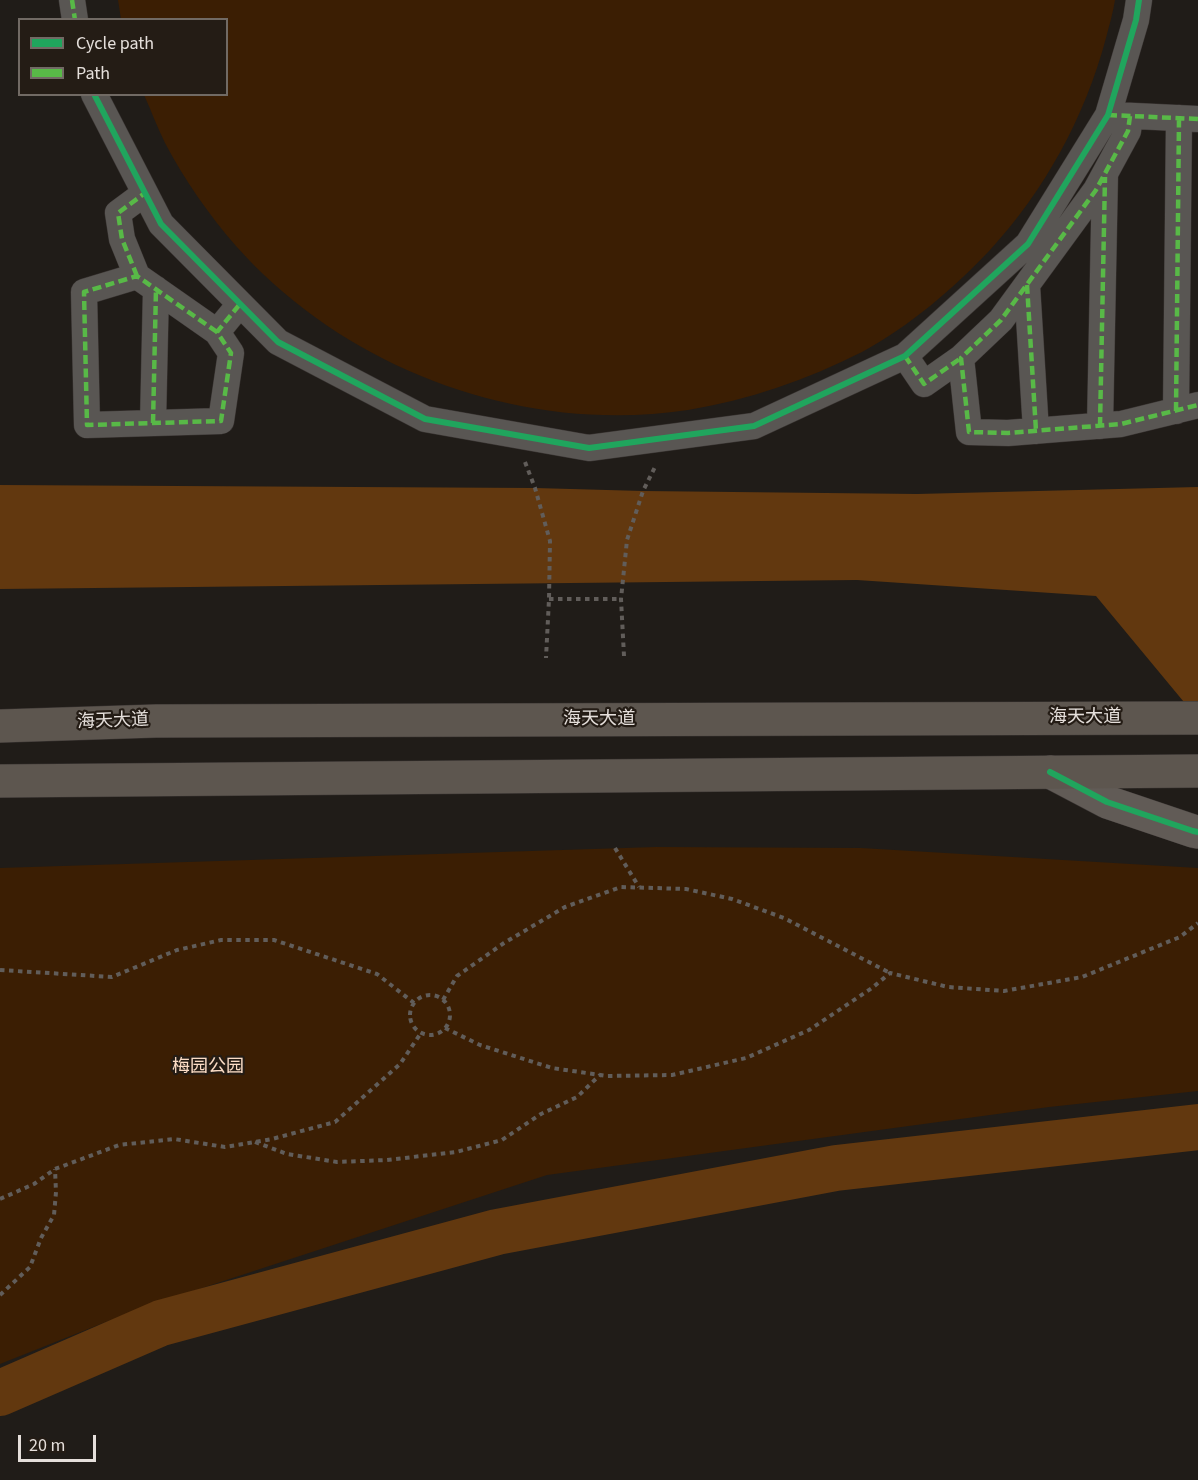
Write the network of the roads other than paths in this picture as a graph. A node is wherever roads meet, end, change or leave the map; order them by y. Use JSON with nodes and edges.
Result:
{"nodes":[{"id":1,"x":72,"y":0,"type":"edge"},
{"id":2,"x":1139,"y":0,"type":"edge"},
{"id":3,"x":75,"y":18,"type":"edge"},
{"id":4,"x":95,"y":96,"type":"edge"},
{"id":5,"x":1119,"y":116,"type":"junction"},
{"id":6,"x":1188,"y":119,"type":"edge"},
{"id":7,"x":1105,"y":174,"type":"junction"},
{"id":8,"x":145,"y":193,"type":"junction"},
{"id":9,"x":147,"y":282,"type":"junction"},
{"id":10,"x":1027,"y":285,"type":"junction"},
{"id":11,"x":240,"y":304,"type":"junction"},
{"id":12,"x":217,"y":332,"type":"junction"},
{"id":13,"x":905,"y":356,"type":"junction"},
{"id":14,"x":961,"y":358,"type":"junction"},
{"id":15,"x":1187,"y":408,"type":"edge"},
{"id":16,"x":153,"y":423,"type":"junction"},
{"id":17,"x":1100,"y":426,"type":"junction"},
{"id":18,"x":1035,"y":431,"type":"junction"},
{"id":19,"x":1198,"y":718,"type":"edge"},
{"id":20,"x":0,"y":726,"type":"edge"},
{"id":21,"x":1198,"y":771,"type":"edge"},
{"id":22,"x":1050,"y":772,"type":"junction"},
{"id":23,"x":0,"y":781,"type":"edge"},
{"id":24,"x":1198,"y":832,"type":"edge"}],
"edges":[{"from":1,"to":3,"type":"street"},
{"from":2,"to":5,"type":"street"},
{"from":4,"to":8,"type":"street"},
{"from":5,"to":6,"type":"street"},
{"from":5,"to":7,"type":"street"},
{"from":5,"to":13,"type":"street"},
{"from":6,"to":15,"type":"street"},
{"from":7,"to":10,"type":"street"},
{"from":7,"to":17,"type":"street"},
{"from":8,"to":9,"type":"street"},
{"from":8,"to":11,"type":"street"},
{"from":9,"to":12,"type":"street"},
{"from":9,"to":16,"type":"street"},
{"from":9,"to":16,"type":"street"},
{"from":10,"to":14,"type":"street"},
{"from":10,"to":18,"type":"street"},
{"from":11,"to":12,"type":"street"},
{"from":11,"to":13,"type":"street"},
{"from":12,"to":16,"type":"street"},
{"from":13,"to":14,"type":"street"},
{"from":14,"to":18,"type":"street"},
{"from":15,"to":17,"type":"street"},
{"from":17,"to":18,"type":"street"},
{"from":19,"to":20,"type":"main road","name":"海天大道"},
{"from":21,"to":22,"type":"main road"},
{"from":22,"to":23,"type":"main road"},
{"from":22,"to":24,"type":"street"}]}
